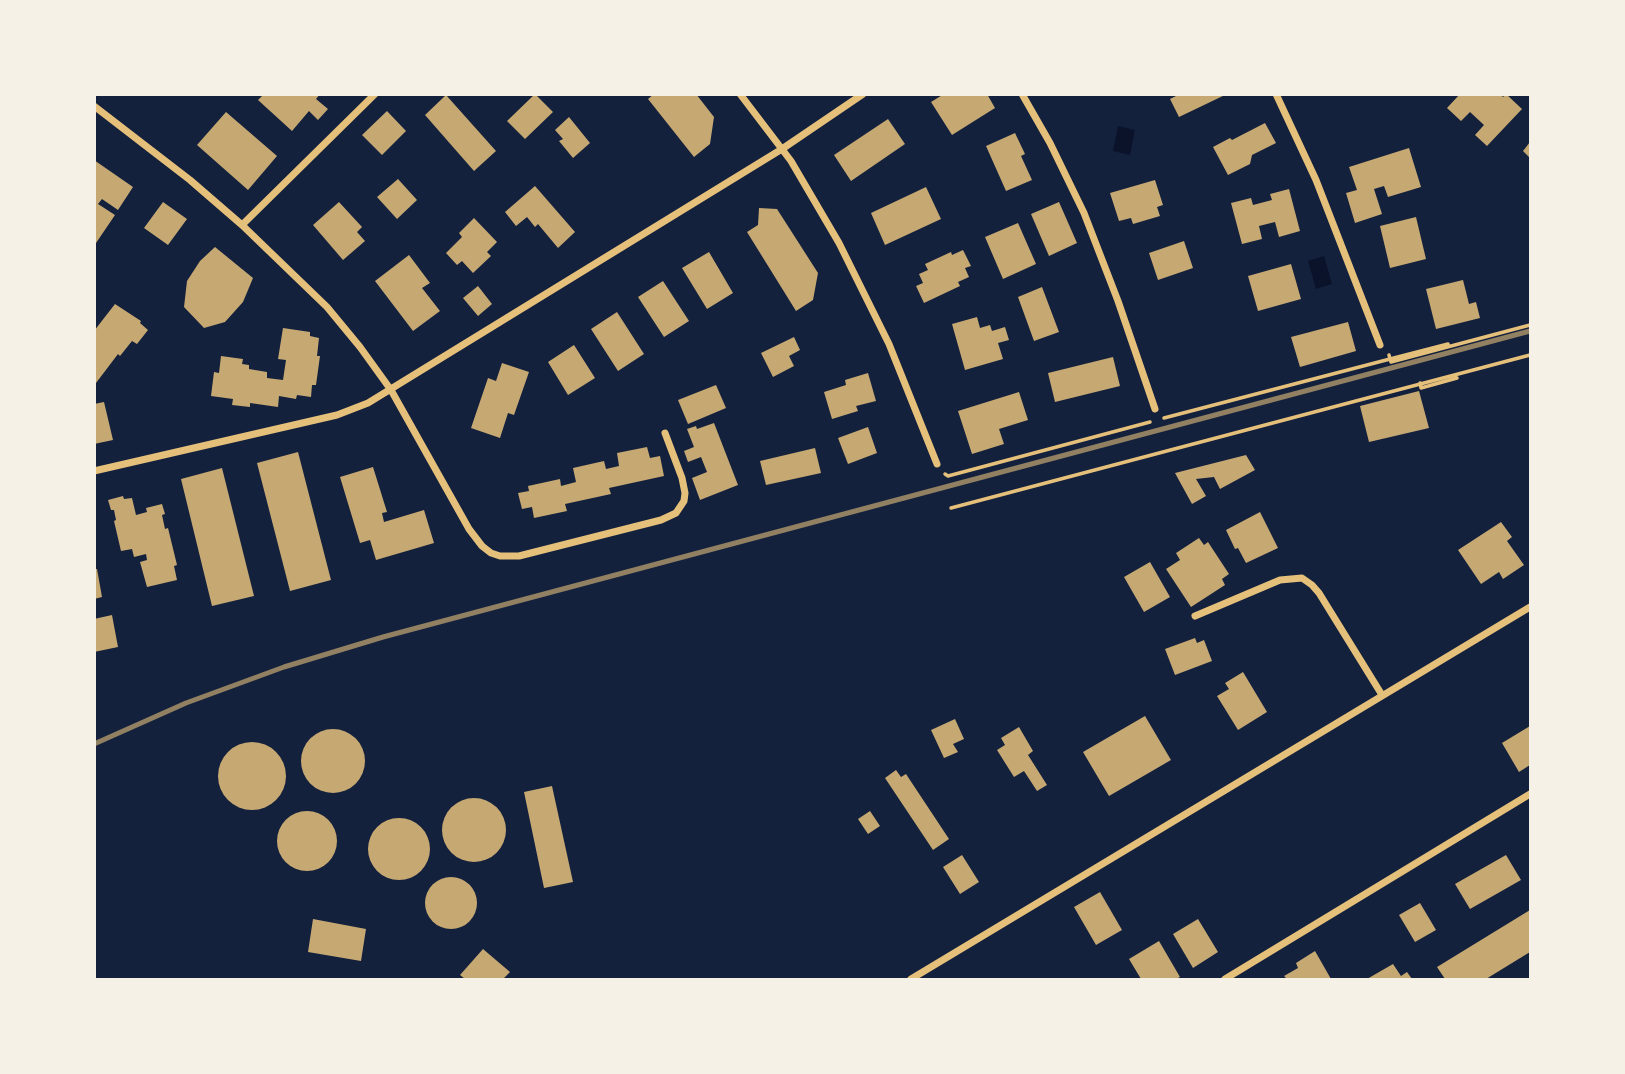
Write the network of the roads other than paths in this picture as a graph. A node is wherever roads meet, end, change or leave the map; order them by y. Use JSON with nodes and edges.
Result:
{"nodes":[{"id":1,"x":375,"y":94,"type":"edge"},
{"id":2,"x":740,"y":94,"type":"edge"},
{"id":3,"x":863,"y":94,"type":"edge"},
{"id":4,"x":1022,"y":94,"type":"edge"},
{"id":5,"x":1276,"y":94,"type":"edge"},
{"id":6,"x":96,"y":109,"type":"edge"},
{"id":7,"x":782,"y":149,"type":"junction"},
{"id":8,"x":242,"y":225,"type":"junction"},
{"id":9,"x":1380,"y":345,"type":"dead end"},
{"id":10,"x":391,"y":390,"type":"junction"},
{"id":11,"x":1156,"y":409,"type":"dead end"},
{"id":12,"x":665,"y":433,"type":"dead end"},
{"id":13,"x":937,"y":464,"type":"dead end"},
{"id":14,"x":94,"y":471,"type":"edge"},
{"id":15,"x":1531,"y":607,"type":"edge"},
{"id":16,"x":1195,"y":616,"type":"dead end"},
{"id":17,"x":1382,"y":695,"type":"junction"},
{"id":18,"x":1531,"y":794,"type":"edge"},
{"id":19,"x":911,"y":979,"type":"edge"},
{"id":20,"x":1225,"y":979,"type":"edge"}],
"edges":[{"from":1,"to":8,"type":"street"},
{"from":2,"to":7,"type":"street"},
{"from":3,"to":7,"type":"street"},
{"from":4,"to":11,"type":"street"},
{"from":5,"to":9,"type":"street"},
{"from":6,"to":8,"type":"street"},
{"from":7,"to":10,"type":"street"},
{"from":7,"to":13,"type":"street"},
{"from":8,"to":10,"type":"street"},
{"from":10,"to":12,"type":"street"},
{"from":10,"to":14,"type":"street"},
{"from":15,"to":17,"type":"street"},
{"from":16,"to":17,"type":"street"},
{"from":17,"to":19,"type":"street"},
{"from":18,"to":20,"type":"street"}]}
